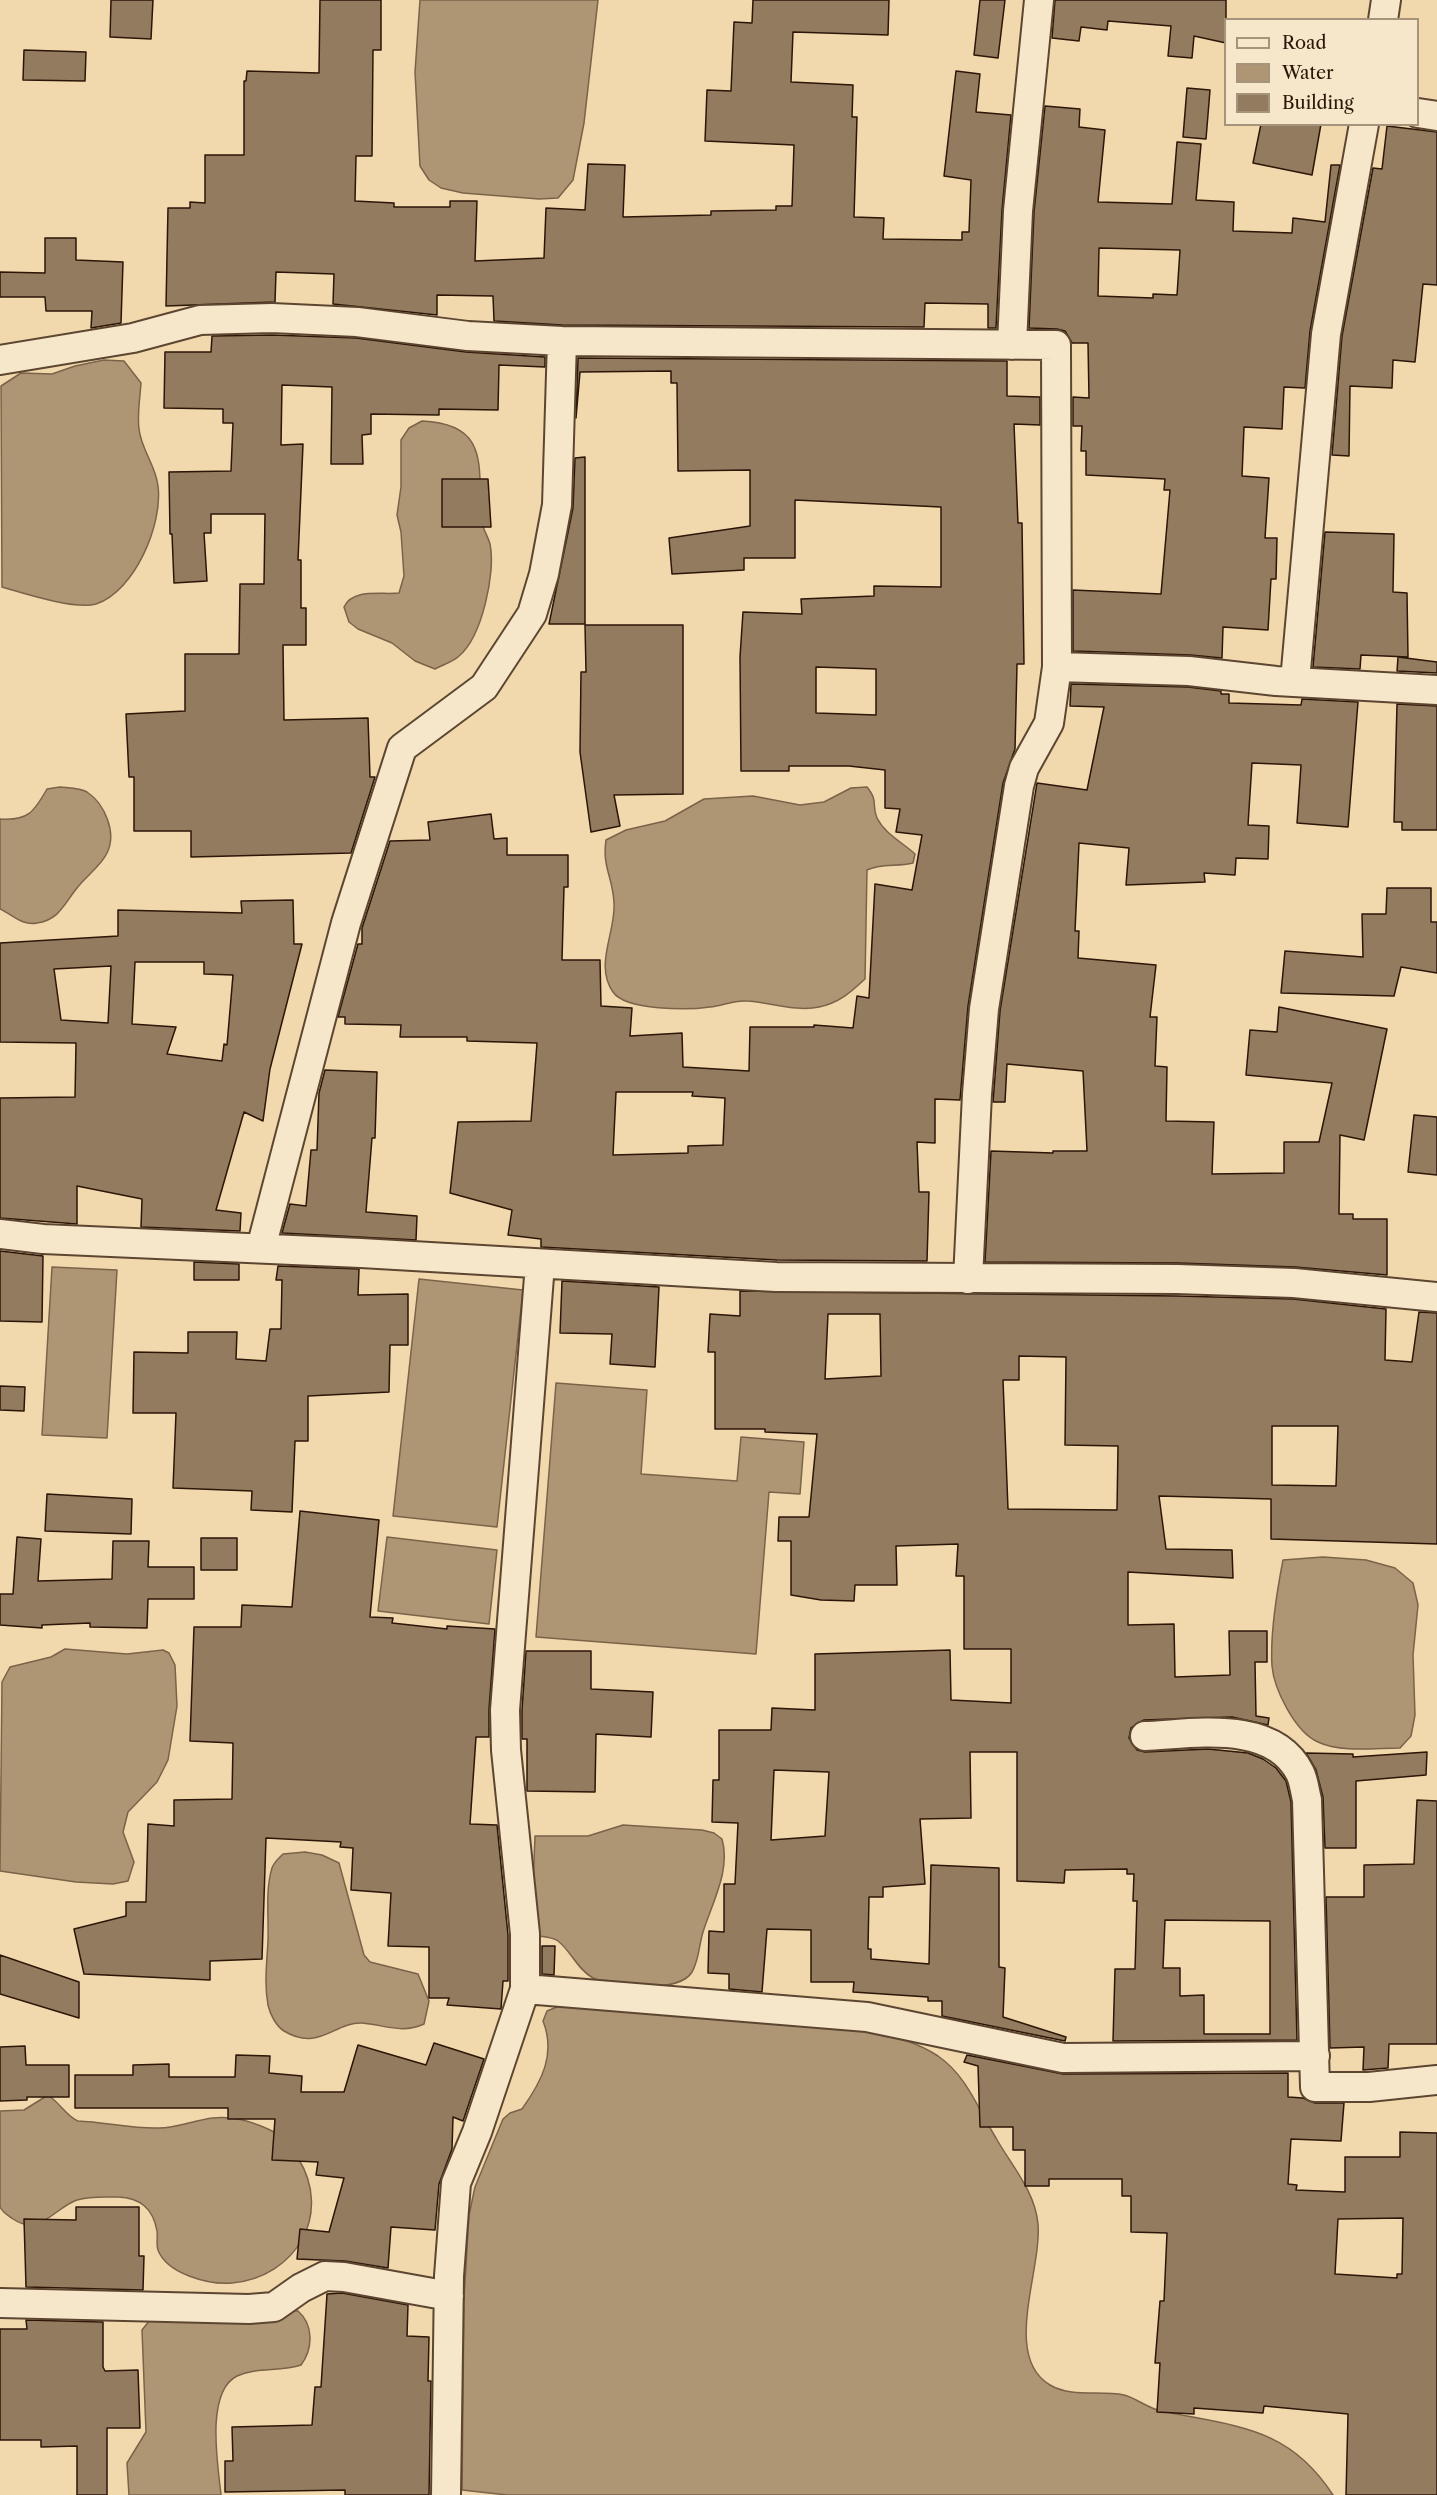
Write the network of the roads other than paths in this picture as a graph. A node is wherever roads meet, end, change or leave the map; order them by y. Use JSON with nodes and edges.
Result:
{"nodes":[{"id":1,"x":1039,"y":0,"type":"edge"},
{"id":2,"x":1386,"y":0,"type":"edge"},
{"id":3,"x":1383,"y":18,"type":"edge"},
{"id":4,"x":1419,"y":113,"type":"edge"},
{"id":5,"x":1437,"y":116,"type":"edge"},
{"id":6,"x":1364,"y":126,"type":"edge"},
{"id":7,"x":562,"y":341,"type":"junction"},
{"id":8,"x":1012,"y":345,"type":"junction"},
{"id":9,"x":0,"y":360,"type":"edge"},
{"id":10,"x":1057,"y":667,"type":"junction"},
{"id":11,"x":1295,"y":681,"type":"junction"},
{"id":12,"x":1437,"y":690,"type":"edge"},
{"id":13,"x":0,"y":1234,"type":"edge"},
{"id":14,"x":261,"y":1248,"type":"junction"},
{"id":15,"x":540,"y":1264,"type":"junction"},
{"id":16,"x":968,"y":1280,"type":"junction"},
{"id":17,"x":1437,"y":1297,"type":"edge"},
{"id":18,"x":1145,"y":1736,"type":"dead end"},
{"id":19,"x":525,"y":1989,"type":"junction"},
{"id":20,"x":1314,"y":2056,"type":"junction"},
{"id":21,"x":1437,"y":2080,"type":"edge"},
{"id":22,"x":449,"y":2296,"type":"junction"},
{"id":23,"x":0,"y":2303,"type":"edge"},
{"id":24,"x":446,"y":2495,"type":"edge"}],
"edges":[{"from":1,"to":8,"type":"street"},
{"from":2,"to":3,"type":"street"},
{"from":4,"to":5,"type":"street"},
{"from":6,"to":11,"type":"street"},
{"from":7,"to":8,"type":"street"},
{"from":7,"to":9,"type":"street"},
{"from":7,"to":14,"type":"street"},
{"from":8,"to":10,"type":"street"},
{"from":10,"to":11,"type":"street"},
{"from":10,"to":16,"type":"street"},
{"from":11,"to":12,"type":"street"},
{"from":13,"to":14,"type":"street"},
{"from":14,"to":15,"type":"street"},
{"from":15,"to":16,"type":"street"},
{"from":15,"to":19,"type":"street"},
{"from":16,"to":17,"type":"street"},
{"from":18,"to":20,"type":"street"},
{"from":19,"to":20,"type":"street"},
{"from":19,"to":22,"type":"street"},
{"from":20,"to":21,"type":"street"},
{"from":22,"to":23,"type":"street"},
{"from":22,"to":24,"type":"street"}]}
